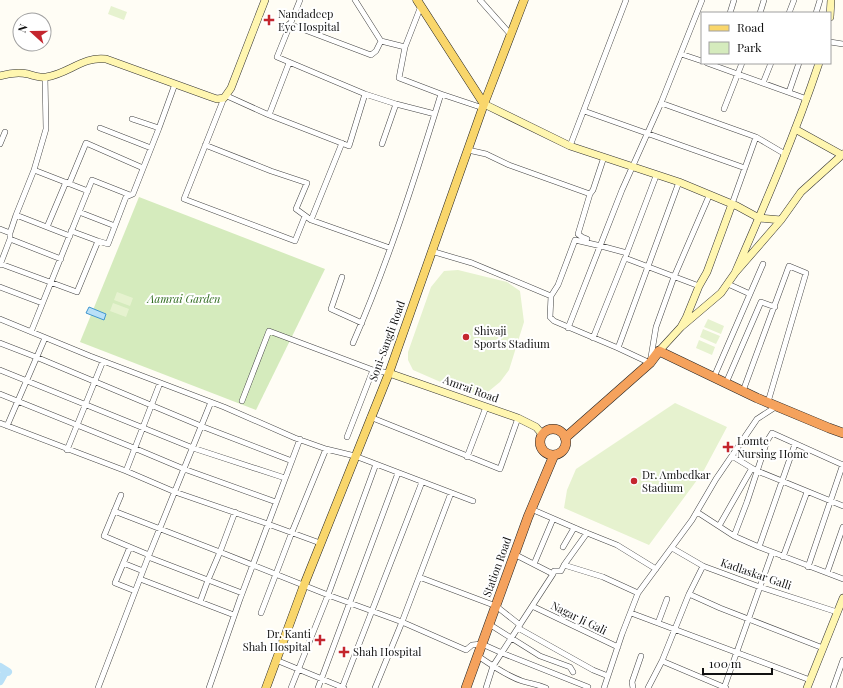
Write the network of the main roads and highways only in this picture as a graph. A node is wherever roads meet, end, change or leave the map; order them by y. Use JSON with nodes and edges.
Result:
{"nodes":[{"id":1,"x":265,"y":0,"type":"edge"},
{"id":2,"x":524,"y":0,"type":"edge"},
{"id":3,"x":831,"y":0,"type":"edge"},
{"id":4,"x":419,"y":3,"type":"edge"},
{"id":5,"x":830,"y":12,"type":"edge"},
{"id":6,"x":819,"y":64,"type":"edge"},
{"id":7,"x":0,"y":76,"type":"edge"},
{"id":8,"x":483,"y":106,"type":"junction"},
{"id":9,"x":795,"y":129,"type":"junction"},
{"id":10,"x":842,"y":154,"type":"edge"},
{"id":11,"x":732,"y":204,"type":"junction"},
{"id":12,"x":759,"y":218,"type":"junction"},
{"id":13,"x":781,"y":220,"type":"junction"},
{"id":14,"x":735,"y":273,"type":"junction"},
{"id":15,"x":681,"y":326,"type":"junction"},
{"id":16,"x":659,"y":351,"type":"junction"},
{"id":17,"x":389,"y":373,"type":"junction"},
{"id":18,"x":843,"y":433,"type":"edge"},
{"id":19,"x":542,"y":434,"type":"junction"},
{"id":20,"x":565,"y":438,"type":"junction"},
{"id":21,"x":554,"y":455,"type":"junction"},
{"id":22,"x":843,"y":598,"type":"edge"},
{"id":23,"x":266,"y":688,"type":"edge"},
{"id":24,"x":467,"y":688,"type":"edge"},
{"id":25,"x":807,"y":688,"type":"edge"}],
"edges":[{"from":1,"to":7,"type":"main road"},
{"from":2,"to":8,"type":"main road","name":"Soni-Sangli Road"},
{"from":3,"to":5,"type":"main road"},
{"from":4,"to":8,"type":"main road"},
{"from":6,"to":9,"type":"main road"},
{"from":8,"to":11,"type":"main road"},
{"from":8,"to":17,"type":"main road","name":"Soni-Sangli Road"},
{"from":9,"to":10,"type":"main road"},
{"from":9,"to":12,"type":"main road"},
{"from":10,"to":13,"type":"main road"},
{"from":11,"to":12,"type":"main road"},
{"from":11,"to":15,"type":"main road"},
{"from":12,"to":13,"type":"main road"},
{"from":12,"to":14,"type":"main road"},
{"from":13,"to":14,"type":"main road"},
{"from":14,"to":15,"type":"main road"},
{"from":15,"to":16,"type":"main road"},
{"from":16,"to":18,"type":"highway"},
{"from":16,"to":20,"type":"highway"},
{"from":17,"to":19,"type":"main road","name":"Amrai Road"},
{"from":17,"to":23,"type":"main road","name":"Soni-Sangli Road"},
{"from":19,"to":20,"type":"highway"},
{"from":19,"to":21,"type":"highway"},
{"from":20,"to":21,"type":"highway"},
{"from":21,"to":24,"type":"highway","name":"Station Road"},
{"from":22,"to":25,"type":"main road"}]}
